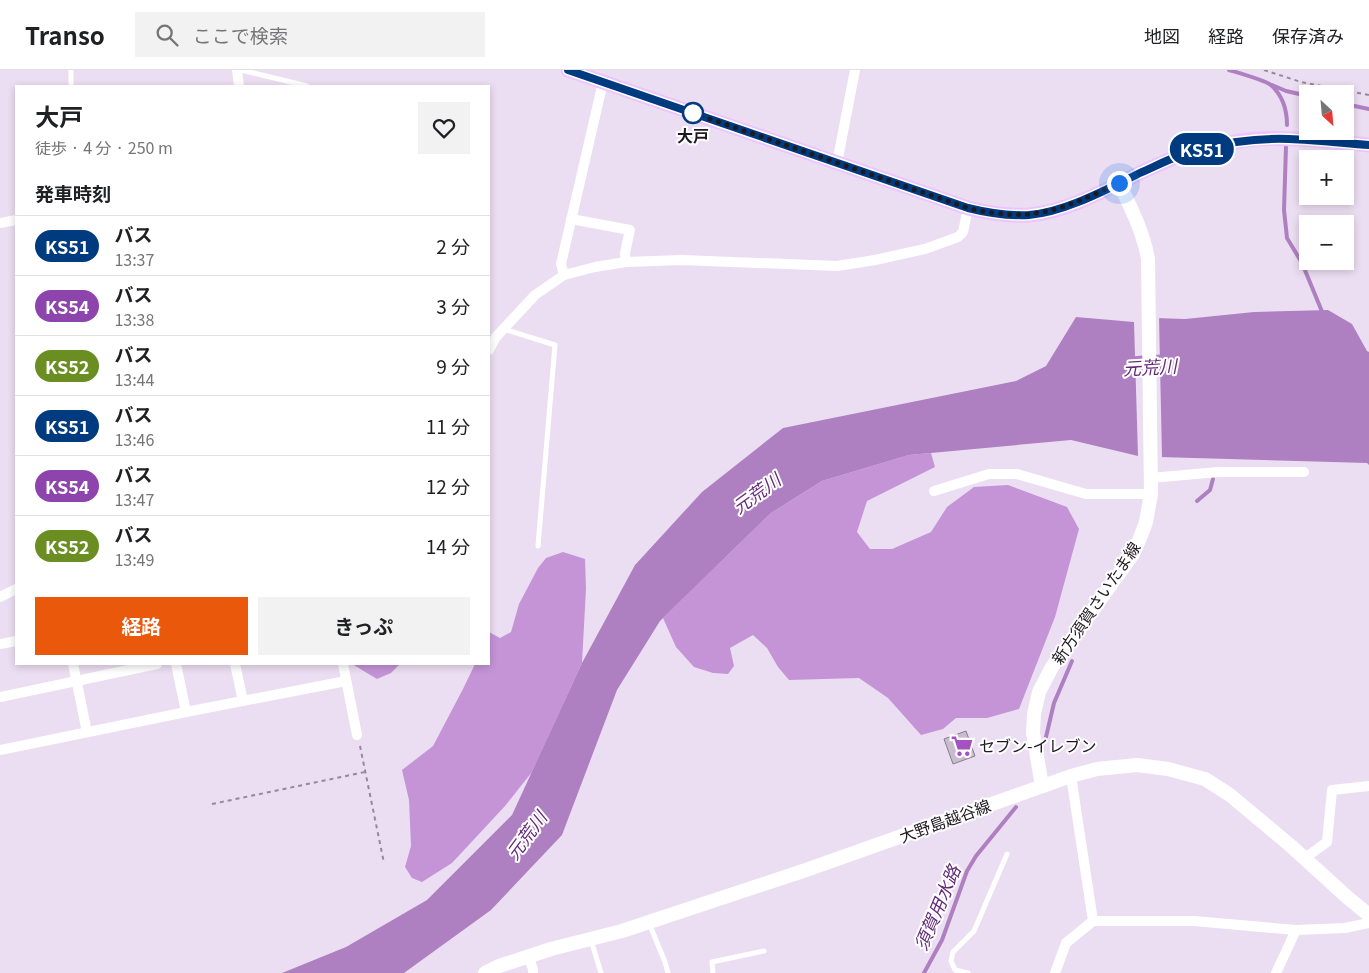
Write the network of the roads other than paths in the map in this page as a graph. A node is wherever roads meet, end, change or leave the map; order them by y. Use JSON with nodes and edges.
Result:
{"nodes":[{"id":1,"x":71,"y":70,"type":"edge"},
{"id":2,"x":237,"y":70,"type":"edge"},
{"id":3,"x":241,"y":70,"type":"edge"},
{"id":4,"x":568,"y":70,"type":"edge"},
{"id":5,"x":855,"y":70,"type":"edge"},
{"id":6,"x":602,"y":82,"type":"junction"},
{"id":7,"x":71,"y":85,"type":"edge"},
{"id":8,"x":239,"y":85,"type":"edge"},
{"id":9,"x":303,"y":85,"type":"edge"},
{"id":10,"x":1369,"y":145,"type":"edge"},
{"id":11,"x":837,"y":163,"type":"junction"},
{"id":12,"x":1119,"y":183,"type":"junction"},
{"id":13,"x":968,"y":208,"type":"junction"},
{"id":14,"x":571,"y":219,"type":"junction"},
{"id":15,"x":15,"y":220,"type":"edge"},
{"id":16,"x":0,"y":223,"type":"edge"},
{"id":17,"x":626,"y":262,"type":"junction"},
{"id":18,"x":564,"y":275,"type":"junction"},
{"id":19,"x":496,"y":333,"type":"edge"},
{"id":20,"x":490,"y":348,"type":"edge"},
{"id":21,"x":1304,"y":472,"type":"dead end"},
{"id":22,"x":1151,"y":473,"type":"junction"},
{"id":23,"x":934,"y":491,"type":"dead end"},
{"id":24,"x":1151,"y":494,"type":"junction"},
{"id":25,"x":538,"y":546,"type":"dead end"},
{"id":26,"x":15,"y":590,"type":"edge"},
{"id":27,"x":0,"y":597,"type":"edge"},
{"id":28,"x":15,"y":640,"type":"edge"},
{"id":29,"x":0,"y":644,"type":"edge"},
{"id":30,"x":73,"y":665,"type":"edge"},
{"id":31,"x":152,"y":665,"type":"edge"},
{"id":32,"x":176,"y":665,"type":"edge"},
{"id":33,"x":235,"y":665,"type":"edge"},
{"id":34,"x":343,"y":665,"type":"edge"},
{"id":35,"x":77,"y":681,"type":"junction"},
{"id":36,"x":346,"y":681,"type":"junction"},
{"id":37,"x":0,"y":697,"type":"edge"},
{"id":38,"x":243,"y":701,"type":"junction"},
{"id":39,"x":186,"y":712,"type":"junction"},
{"id":40,"x":87,"y":732,"type":"junction"},
{"id":41,"x":357,"y":735,"type":"road end"},
{"id":42,"x":0,"y":750,"type":"edge"},
{"id":43,"x":1071,"y":776,"type":"junction"},
{"id":44,"x":1042,"y":786,"type":"junction"},
{"id":45,"x":1369,"y":786,"type":"edge"},
{"id":46,"x":1008,"y":854,"type":"dead end"},
{"id":47,"x":1305,"y":858,"type":"junction"},
{"id":48,"x":1369,"y":915,"type":"edge"},
{"id":49,"x":1093,"y":921,"type":"junction"},
{"id":50,"x":649,"y":922,"type":"junction"},
{"id":51,"x":1369,"y":923,"type":"edge"},
{"id":52,"x":1296,"y":930,"type":"junction"},
{"id":53,"x":591,"y":939,"type":"junction"},
{"id":54,"x":764,"y":951,"type":"dead end"},
{"id":55,"x":528,"y":956,"type":"junction"},
{"id":56,"x":485,"y":973,"type":"edge"},
{"id":57,"x":533,"y":973,"type":"edge"},
{"id":58,"x":601,"y":973,"type":"edge"},
{"id":59,"x":668,"y":973,"type":"edge"},
{"id":60,"x":713,"y":973,"type":"edge"},
{"id":61,"x":968,"y":973,"type":"edge"},
{"id":62,"x":1055,"y":973,"type":"edge"},
{"id":63,"x":1276,"y":973,"type":"edge"}],
"edges":[{"from":1,"to":7,"type":"lane"},
{"from":2,"to":8,"type":"street"},
{"from":3,"to":9,"type":"lane"},
{"from":4,"to":6,"type":"main road"},
{"from":5,"to":11,"type":"street"},
{"from":6,"to":11,"type":"main road"},
{"from":6,"to":14,"type":"street"},
{"from":10,"to":12,"type":"main road"},
{"from":11,"to":13,"type":"main road"},
{"from":12,"to":13,"type":"main road"},
{"from":12,"to":22,"type":"main road","name":"新方須賀さいたま線"},
{"from":13,"to":17,"type":"street"},
{"from":14,"to":17,"type":"street"},
{"from":14,"to":18,"type":"street"},
{"from":15,"to":16,"type":"street"},
{"from":17,"to":18,"type":"street"},
{"from":18,"to":19,"type":"street"},
{"from":19,"to":20,"type":"street"},
{"from":19,"to":25,"type":"lane"},
{"from":21,"to":22,"type":"street"},
{"from":22,"to":24,"type":"main road","name":"新方須賀さいたま線"},
{"from":23,"to":24,"type":"street"},
{"from":24,"to":44,"type":"main road","name":"新方須賀さいたま線"},
{"from":26,"to":27,"type":"street"},
{"from":28,"to":29,"type":"street"},
{"from":30,"to":35,"type":"street"},
{"from":31,"to":35,"type":"street"},
{"from":32,"to":39,"type":"street"},
{"from":33,"to":38,"type":"street"},
{"from":34,"to":36,"type":"street"},
{"from":35,"to":37,"type":"street"},
{"from":35,"to":40,"type":"street"},
{"from":36,"to":38,"type":"street"},
{"from":36,"to":41,"type":"street"},
{"from":38,"to":39,"type":"street"},
{"from":39,"to":40,"type":"street"},
{"from":40,"to":42,"type":"street"},
{"from":43,"to":44,"type":"main road","name":"大野島越谷線"},
{"from":43,"to":47,"type":"main road","name":"大野島越谷線"},
{"from":43,"to":49,"type":"street"},
{"from":44,"to":50,"type":"main road","name":"大野島越谷線"},
{"from":45,"to":47,"type":"street"},
{"from":46,"to":61,"type":"lane"},
{"from":47,"to":48,"type":"main road","name":"大野島越谷線"},
{"from":49,"to":52,"type":"street"},
{"from":49,"to":62,"type":"street"},
{"from":50,"to":53,"type":"main road","name":"大野島越谷線"},
{"from":50,"to":59,"type":"lane"},
{"from":51,"to":52,"type":"street"},
{"from":52,"to":63,"type":"street"},
{"from":53,"to":55,"type":"main road","name":"大野島越谷線"},
{"from":53,"to":58,"type":"lane"},
{"from":54,"to":60,"type":"lane"},
{"from":55,"to":56,"type":"main road","name":"大野島越谷線"},
{"from":55,"to":57,"type":"street"}]}
